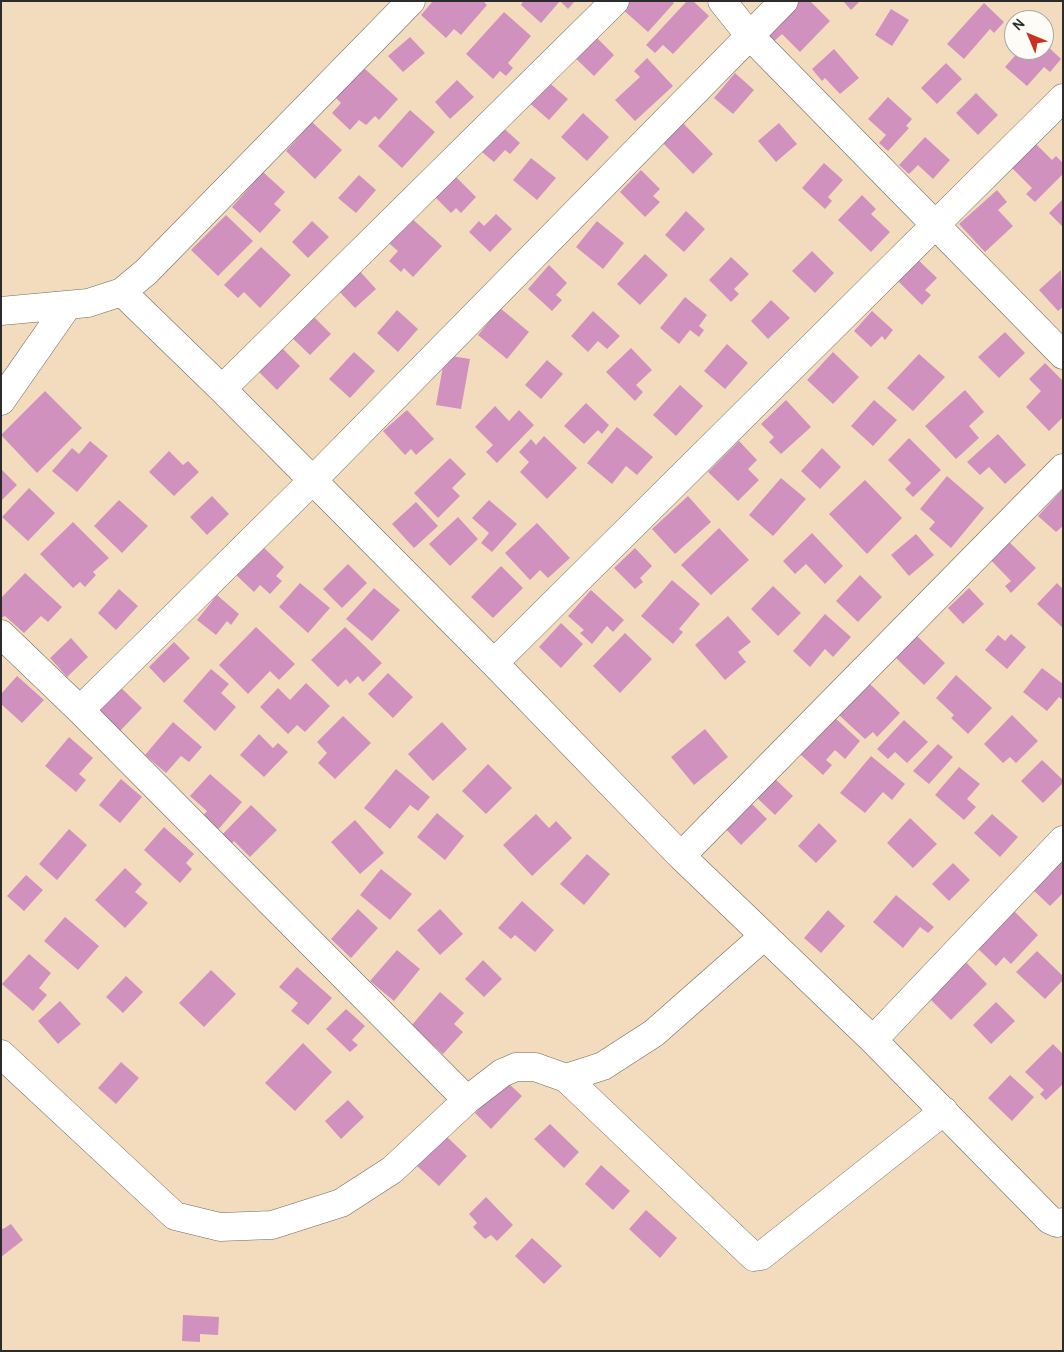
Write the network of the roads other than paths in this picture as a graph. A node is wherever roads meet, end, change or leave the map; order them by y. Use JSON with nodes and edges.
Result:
{"nodes":[{"id":1,"x":411,"y":1,"type":"edge"},
{"id":2,"x":615,"y":1,"type":"edge"},
{"id":3,"x":722,"y":1,"type":"edge"},
{"id":4,"x":784,"y":1,"type":"edge"},
{"id":5,"x":750,"y":36,"type":"junction"},
{"id":6,"x":1063,"y":98,"type":"edge"},
{"id":7,"x":935,"y":226,"type":"junction"},
{"id":8,"x":122,"y":292,"type":"junction"},
{"id":9,"x":68,"y":305,"type":"junction"},
{"id":10,"x":1,"y":311,"type":"edge"},
{"id":11,"x":1063,"y":355,"type":"edge"},
{"id":12,"x":222,"y":389,"type":"junction"},
{"id":13,"x":1,"y":401,"type":"edge"},
{"id":14,"x":1063,"y":468,"type":"edge"},
{"id":15,"x":312,"y":480,"type":"junction"},
{"id":16,"x":1,"y":634,"type":"edge"},
{"id":17,"x":494,"y":663,"type":"junction"},
{"id":18,"x":80,"y":710,"type":"junction"},
{"id":19,"x":1063,"y":840,"type":"edge"},
{"id":20,"x":681,"y":856,"type":"junction"},
{"id":21,"x":764,"y":936,"type":"junction"},
{"id":22,"x":873,"y":1040,"type":"junction"},
{"id":23,"x":1,"y":1054,"type":"edge"},
{"id":24,"x":566,"y":1078,"type":"junction"},
{"id":25,"x":467,"y":1100,"type":"junction"},
{"id":26,"x":944,"y":1111,"type":"junction"},
{"id":27,"x":1063,"y":1222,"type":"edge"}],
"edges":[{"from":1,"to":8,"type":"street"},
{"from":2,"to":12,"type":"street"},
{"from":3,"to":5,"type":"street"},
{"from":4,"to":5,"type":"street"},
{"from":5,"to":7,"type":"street"},
{"from":5,"to":15,"type":"street"},
{"from":6,"to":7,"type":"street"},
{"from":7,"to":11,"type":"street"},
{"from":7,"to":17,"type":"street"},
{"from":8,"to":9,"type":"street"},
{"from":8,"to":12,"type":"street"},
{"from":9,"to":10,"type":"street"},
{"from":9,"to":13,"type":"street"},
{"from":12,"to":15,"type":"street"},
{"from":14,"to":20,"type":"street"},
{"from":15,"to":17,"type":"street"},
{"from":15,"to":18,"type":"street"},
{"from":16,"to":18,"type":"street"},
{"from":17,"to":20,"type":"street"},
{"from":18,"to":25,"type":"street"},
{"from":19,"to":22,"type":"street"},
{"from":20,"to":21,"type":"street"},
{"from":21,"to":22,"type":"street"},
{"from":21,"to":24,"type":"street"},
{"from":22,"to":26,"type":"street"},
{"from":23,"to":25,"type":"street"},
{"from":24,"to":25,"type":"street"},
{"from":24,"to":26,"type":"street"},
{"from":26,"to":27,"type":"street"}]}
